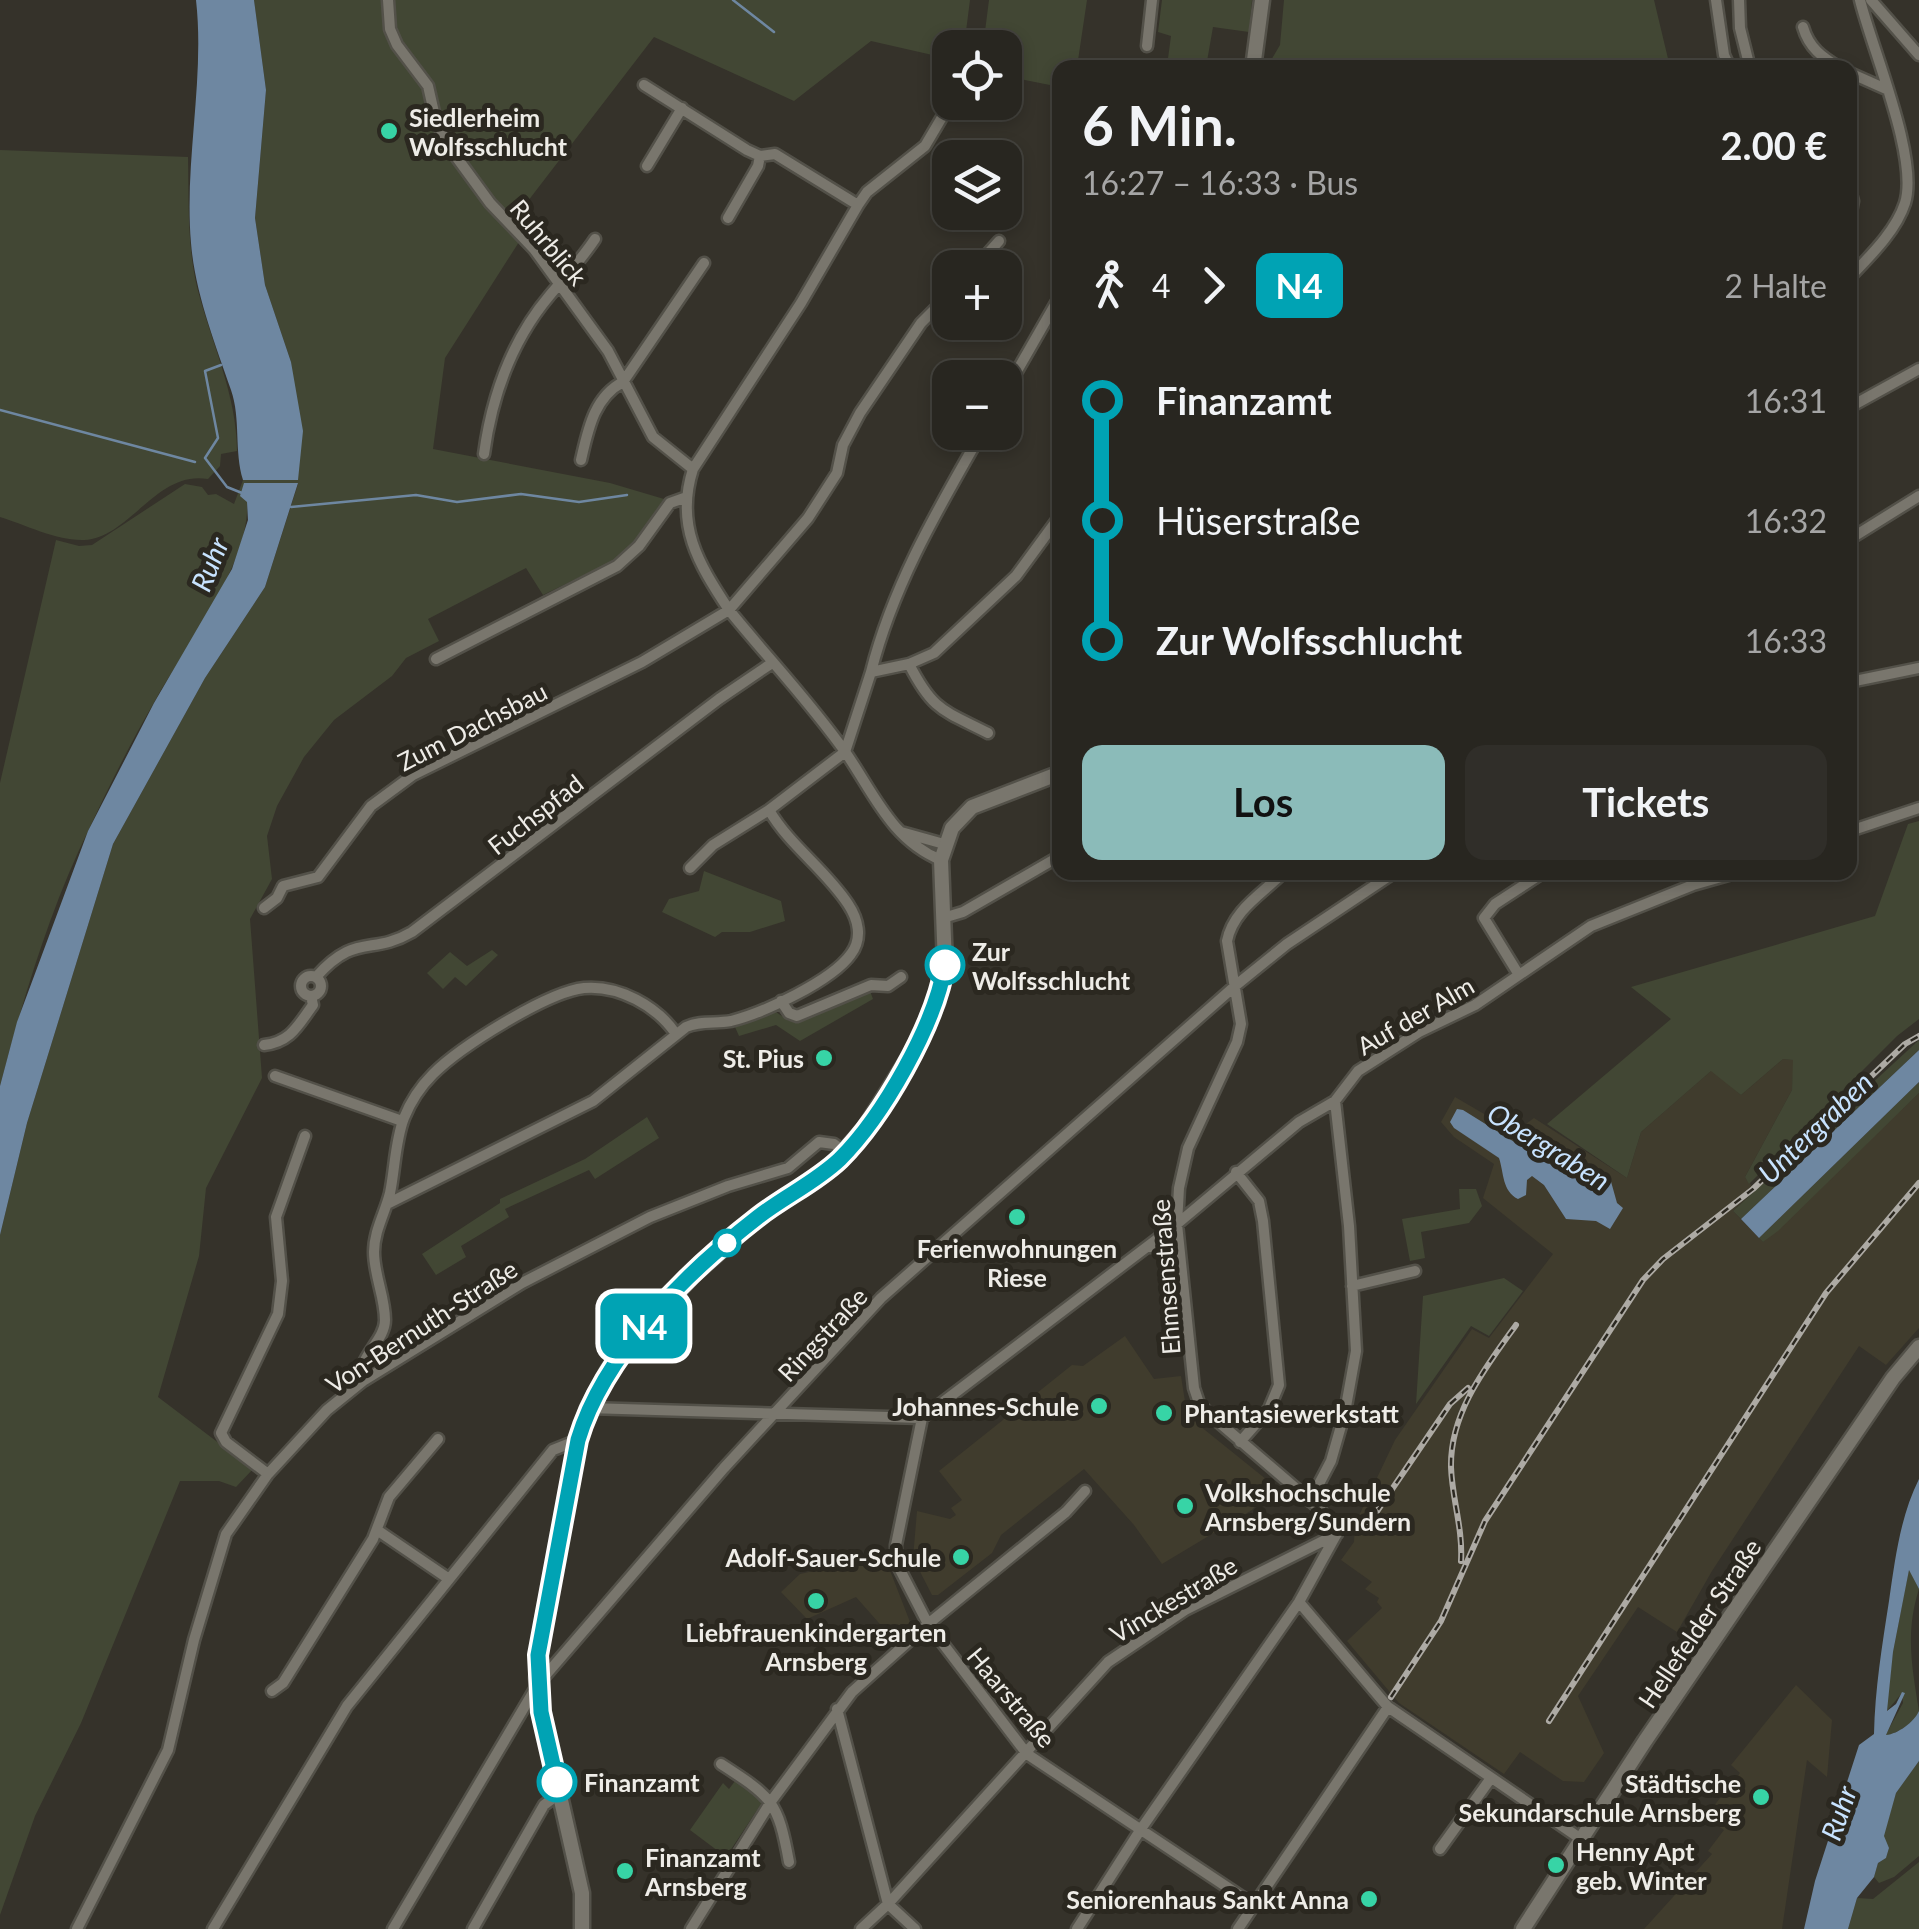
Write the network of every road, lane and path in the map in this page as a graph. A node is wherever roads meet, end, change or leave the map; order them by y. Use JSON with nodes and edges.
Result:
{"nodes":[{"id":1,"x":388,"y":0,"type":"edge"},
{"id":2,"x":1152,"y":0,"type":"edge"},
{"id":3,"x":1262,"y":0,"type":"edge"},
{"id":4,"x":1716,"y":0,"type":"edge"},
{"id":5,"x":1740,"y":0,"type":"edge"},
{"id":6,"x":1860,"y":0,"type":"edge"},
{"id":7,"x":1871,"y":0,"type":"edge"},
{"id":8,"x":1803,"y":27,"type":"dead end"},
{"id":9,"x":1146,"y":46,"type":"dead end"},
{"id":10,"x":1919,"y":54,"type":"edge"},
{"id":11,"x":1254,"y":60,"type":"edge"},
{"id":12,"x":1726,"y":60,"type":"edge"},
{"id":13,"x":1748,"y":60,"type":"edge"},
{"id":14,"x":1828,"y":60,"type":"edge"},
{"id":15,"x":1857,"y":75,"type":"edge"},
{"id":16,"x":644,"y":85,"type":"dead end"},
{"id":17,"x":1886,"y":89,"type":"junction"},
{"id":18,"x":682,"y":108,"type":"junction"},
{"id":19,"x":941,"y":120,"type":"edge"},
{"id":20,"x":760,"y":156,"type":"junction"},
{"id":21,"x":647,"y":166,"type":"dead end"},
{"id":22,"x":858,"y":204,"type":"junction"},
{"id":23,"x":728,"y":218,"type":"dead end"},
{"id":24,"x":595,"y":239,"type":"dead end"},
{"id":25,"x":999,"y":241,"type":"dead end"},
{"id":26,"x":991,"y":250,"type":"edge"},
{"id":27,"x":704,"y":263,"type":"dead end"},
{"id":28,"x":1857,"y":268,"type":"edge"},
{"id":29,"x":561,"y":284,"type":"junction"},
{"id":30,"x":1052,"y":310,"type":"edge"},
{"id":31,"x":932,"y":312,"type":"edge"},
{"id":32,"x":1022,"y":362,"type":"edge"},
{"id":33,"x":1919,"y":370,"type":"edge"},
{"id":34,"x":623,"y":382,"type":"junction"},
{"id":35,"x":1857,"y":403,"type":"edge"},
{"id":36,"x":972,"y":450,"type":"edge"},
{"id":37,"x":484,"y":454,"type":"dead end"},
{"id":38,"x":580,"y":460,"type":"dead end"},
{"id":39,"x":693,"y":469,"type":"junction"},
{"id":40,"x":1919,"y":496,"type":"edge"},
{"id":41,"x":684,"y":498,"type":"junction"},
{"id":42,"x":1052,"y":527,"type":"edge"},
{"id":43,"x":1050,"y":530,"type":"joint"},
{"id":44,"x":1857,"y":535,"type":"edge"},
{"id":45,"x":728,"y":610,"type":"junction"},
{"id":46,"x":436,"y":659,"type":"dead end"},
{"id":47,"x":772,"y":663,"type":"junction"},
{"id":48,"x":909,"y":664,"type":"junction"},
{"id":49,"x":1919,"y":668,"type":"edge"},
{"id":50,"x":871,"y":672,"type":"junction"},
{"id":51,"x":1857,"y":681,"type":"edge"},
{"id":52,"x":988,"y":734,"type":"dead end"},
{"id":53,"x":845,"y":752,"type":"junction"},
{"id":54,"x":1052,"y":777,"type":"edge"},
{"id":55,"x":1919,"y":808,"type":"edge"},
{"id":56,"x":768,"y":810,"type":"junction"},
{"id":57,"x":1857,"y":829,"type":"edge"},
{"id":58,"x":900,"y":832,"type":"junction"},
{"id":59,"x":944,"y":844,"type":"junction"},
{"id":60,"x":940,"y":860,"type":"junction"},
{"id":61,"x":1052,"y":861,"type":"edge"},
{"id":62,"x":690,"y":868,"type":"dead end"},
{"id":63,"x":1275,"y":880,"type":"edge"},
{"id":64,"x":1384,"y":880,"type":"edge"},
{"id":65,"x":1532,"y":880,"type":"edge"},
{"id":66,"x":1695,"y":880,"type":"edge"},
{"id":67,"x":1711,"y":880,"type":"edge"},
{"id":68,"x":1693,"y":885,"type":"junction"},
{"id":69,"x":264,"y":908,"type":"dead end"},
{"id":70,"x":942,"y":918,"type":"junction"},
{"id":71,"x":1519,"y":974,"type":"junction"},
{"id":72,"x":901,"y":977,"type":"dead end"},
{"id":73,"x":1234,"y":986,"type":"junction"},
{"id":74,"x":780,"y":1001,"type":"junction"},
{"id":75,"x":676,"y":1034,"type":"junction"},
{"id":76,"x":264,"y":1045,"type":"dead end"},
{"id":77,"x":275,"y":1076,"type":"dead end"},
{"id":78,"x":1335,"y":1101,"type":"junction"},
{"id":79,"x":402,"y":1121,"type":"junction"},
{"id":80,"x":305,"y":1136,"type":"dead end"},
{"id":81,"x":846,"y":1152,"type":"junction"},
{"id":82,"x":1236,"y":1172,"type":"junction"},
{"id":83,"x":387,"y":1204,"type":"junction"},
{"id":84,"x":1177,"y":1224,"type":"junction"},
{"id":85,"x":1148,"y":1247,"type":"junction"},
{"id":86,"x":1181,"y":1264,"type":"junction"},
{"id":87,"x":1415,"y":1271,"type":"dead end"},
{"id":88,"x":1352,"y":1286,"type":"junction"},
{"id":89,"x":1919,"y":1347,"type":"edge"},
{"id":90,"x":362,"y":1381,"type":"junction"},
{"id":91,"x":588,"y":1408,"type":"junction"},
{"id":92,"x":774,"y":1415,"type":"junction"},
{"id":93,"x":922,"y":1418,"type":"junction"},
{"id":94,"x":438,"y":1439,"type":"dead end"},
{"id":95,"x":578,"y":1440,"type":"junction"},
{"id":96,"x":1240,"y":1442,"type":"junction"},
{"id":97,"x":268,"y":1474,"type":"junction"},
{"id":98,"x":1085,"y":1492,"type":"dead end"},
{"id":99,"x":1310,"y":1501,"type":"junction"},
{"id":100,"x":377,"y":1530,"type":"junction"},
{"id":101,"x":1337,"y":1534,"type":"junction"},
{"id":102,"x":449,"y":1578,"type":"junction"},
{"id":103,"x":1299,"y":1602,"type":"junction"},
{"id":104,"x":928,"y":1624,"type":"junction"},
{"id":105,"x":538,"y":1684,"type":"junction"},
{"id":106,"x":272,"y":1691,"type":"dead end"},
{"id":107,"x":1388,"y":1708,"type":"junction"},
{"id":108,"x":838,"y":1709,"type":"junction"},
{"id":109,"x":1027,"y":1754,"type":"junction"},
{"id":110,"x":721,"y":1764,"type":"dead end"},
{"id":111,"x":1491,"y":1778,"type":"junction"},
{"id":112,"x":560,"y":1793,"type":"junction"},
{"id":113,"x":772,"y":1800,"type":"junction"},
{"id":114,"x":1141,"y":1829,"type":"junction"},
{"id":115,"x":1581,"y":1839,"type":"junction"},
{"id":116,"x":1440,"y":1849,"type":"dead end"},
{"id":117,"x":789,"y":1862,"type":"dead end"},
{"id":118,"x":888,"y":1904,"type":"junction"},
{"id":119,"x":1254,"y":1905,"type":"junction"},
{"id":120,"x":77,"y":1929,"type":"edge"},
{"id":121,"x":212,"y":1929,"type":"edge"},
{"id":122,"x":393,"y":1929,"type":"edge"},
{"id":123,"x":473,"y":1929,"type":"edge"},
{"id":124,"x":582,"y":1929,"type":"edge"},
{"id":125,"x":691,"y":1929,"type":"edge"},
{"id":126,"x":861,"y":1929,"type":"edge"},
{"id":127,"x":915,"y":1929,"type":"edge"},
{"id":128,"x":1077,"y":1929,"type":"edge"},
{"id":129,"x":1238,"y":1929,"type":"edge"},
{"id":130,"x":1524,"y":1929,"type":"edge"}],
"edges":[{"from":1,"to":29,"type":"street","name":"Ruhrblick"},
{"from":2,"to":9,"type":"street"},
{"from":3,"to":11,"type":"street"},
{"from":4,"to":12,"type":"street"},
{"from":5,"to":13,"type":"street"},
{"from":6,"to":17,"type":"street"},
{"from":7,"to":10,"type":"street"},
{"from":8,"to":14,"type":"street"},
{"from":15,"to":17,"type":"street"},
{"from":16,"to":18,"type":"street"},
{"from":17,"to":28,"type":"street"},
{"from":18,"to":20,"type":"street"},
{"from":18,"to":21,"type":"street"},
{"from":19,"to":22,"type":"street"},
{"from":20,"to":22,"type":"street"},
{"from":20,"to":23,"type":"street"},
{"from":22,"to":39,"type":"street"},
{"from":24,"to":29,"type":"street"},
{"from":25,"to":26,"type":"street"},
{"from":27,"to":34,"type":"street"},
{"from":29,"to":34,"type":"street","name":"Ruhrblick"},
{"from":29,"to":37,"type":"street"},
{"from":30,"to":32,"type":"street"},
{"from":31,"to":45,"type":"street","name":"Zum Dachsbau"},
{"from":33,"to":35,"type":"street"},
{"from":34,"to":38,"type":"street"},
{"from":34,"to":39,"type":"street","name":"Ruhrblick"},
{"from":36,"to":50,"type":"street"},
{"from":39,"to":41,"type":"street"},
{"from":40,"to":44,"type":"street"},
{"from":41,"to":45,"type":"street"},
{"from":41,"to":46,"type":"street"},
{"from":42,"to":43,"type":"street"},
{"from":43,"to":48,"type":"street"},
{"from":45,"to":47,"type":"street"},
{"from":45,"to":69,"type":"street","name":"Zum Dachsbau"},
{"from":47,"to":53,"type":"street"},
{"from":47,"to":76,"type":"street","name":"Fuchspfad"},
{"from":48,"to":50,"type":"street"},
{"from":48,"to":52,"type":"street"},
{"from":49,"to":51,"type":"street"},
{"from":50,"to":53,"type":"street"},
{"from":53,"to":56,"type":"street"},
{"from":53,"to":58,"type":"street"},
{"from":54,"to":59,"type":"street"},
{"from":55,"to":57,"type":"street"},
{"from":56,"to":62,"type":"street"},
{"from":56,"to":74,"type":"street"},
{"from":58,"to":59,"type":"street"},
{"from":58,"to":60,"type":"street"},
{"from":59,"to":60,"type":"street"},
{"from":60,"to":70,"type":"street"},
{"from":61,"to":70,"type":"street"},
{"from":63,"to":73,"type":"street","name":"Ehmsenstraße"},
{"from":64,"to":73,"type":"street","name":"Ringstraße"},
{"from":65,"to":71,"type":"street"},
{"from":66,"to":68,"type":"street"},
{"from":67,"to":68,"type":"street","name":"Auf der Alm"},
{"from":68,"to":71,"type":"street","name":"Auf der Alm"},
{"from":70,"to":81,"type":"street"},
{"from":71,"to":78,"type":"street","name":"Auf der Alm"},
{"from":72,"to":74,"type":"street"},
{"from":73,"to":84,"type":"street","name":"Ehmsenstraße"},
{"from":73,"to":92,"type":"street","name":"Ringstraße"},
{"from":74,"to":75,"type":"street"},
{"from":75,"to":79,"type":"street"},
{"from":75,"to":83,"type":"street"},
{"from":77,"to":79,"type":"street"},
{"from":78,"to":82,"type":"street","name":"Auf der Alm"},
{"from":78,"to":88,"type":"street"},
{"from":79,"to":83,"type":"street"},
{"from":80,"to":97,"type":"street"},
{"from":81,"to":90,"type":"street","name":"Von-Bernuth-Straße"},
{"from":81,"to":91,"type":"street"},
{"from":82,"to":84,"type":"street","name":"Auf der Alm"},
{"from":82,"to":96,"type":"street"},
{"from":83,"to":90,"type":"street"},
{"from":84,"to":85,"type":"street","name":"Auf der Alm"},
{"from":84,"to":86,"type":"street","name":"Ehmsenstraße"},
{"from":85,"to":86,"type":"street"},
{"from":85,"to":93,"type":"street","name":"Auf der Alm"},
{"from":86,"to":96,"type":"street","name":"Ehmsenstraße"},
{"from":87,"to":88,"type":"street"},
{"from":88,"to":99,"type":"street"},
{"from":89,"to":115,"type":"street","name":"Hellefelder Straße"},
{"from":90,"to":97,"type":"street","name":"Von-Bernuth-Straße"},
{"from":91,"to":92,"type":"street"},
{"from":91,"to":95,"type":"street"},
{"from":92,"to":93,"type":"street"},
{"from":92,"to":105,"type":"street","name":"Ringstraße"},
{"from":93,"to":104,"type":"street","name":"Haarstraße"},
{"from":94,"to":100,"type":"street"},
{"from":95,"to":102,"type":"street"},
{"from":95,"to":105,"type":"street"},
{"from":96,"to":99,"type":"street","name":"Ehmsenstraße"},
{"from":97,"to":120,"type":"street","name":"Von-Bernuth-Straße"},
{"from":98,"to":104,"type":"street"},
{"from":99,"to":101,"type":"street","name":"Ehmsenstraße"},
{"from":100,"to":102,"type":"street"},
{"from":100,"to":106,"type":"street"},
{"from":101,"to":103,"type":"street"},
{"from":101,"to":109,"type":"street","name":"Vinckestraße"},
{"from":102,"to":121,"type":"street"},
{"from":103,"to":107,"type":"street"},
{"from":103,"to":114,"type":"street"},
{"from":104,"to":108,"type":"street"},
{"from":104,"to":109,"type":"street","name":"Haarstraße"},
{"from":105,"to":112,"type":"street"},
{"from":105,"to":122,"type":"street","name":"Ringstraße"},
{"from":107,"to":111,"type":"street"},
{"from":107,"to":119,"type":"street"},
{"from":108,"to":113,"type":"street"},
{"from":108,"to":118,"type":"street"},
{"from":109,"to":114,"type":"street","name":"Haarstraße"},
{"from":109,"to":118,"type":"street","name":"Vinckestraße"},
{"from":110,"to":113,"type":"street"},
{"from":111,"to":115,"type":"street"},
{"from":111,"to":116,"type":"street"},
{"from":112,"to":123,"type":"street"},
{"from":112,"to":124,"type":"street"},
{"from":113,"to":117,"type":"street"},
{"from":113,"to":125,"type":"street"},
{"from":114,"to":119,"type":"street","name":"Haarstraße"},
{"from":114,"to":128,"type":"street"},
{"from":115,"to":130,"type":"street","name":"Hellefelder Straße"},
{"from":118,"to":126,"type":"street","name":"Vinckestraße"},
{"from":118,"to":127,"type":"street"},
{"from":119,"to":129,"type":"street"}]}
